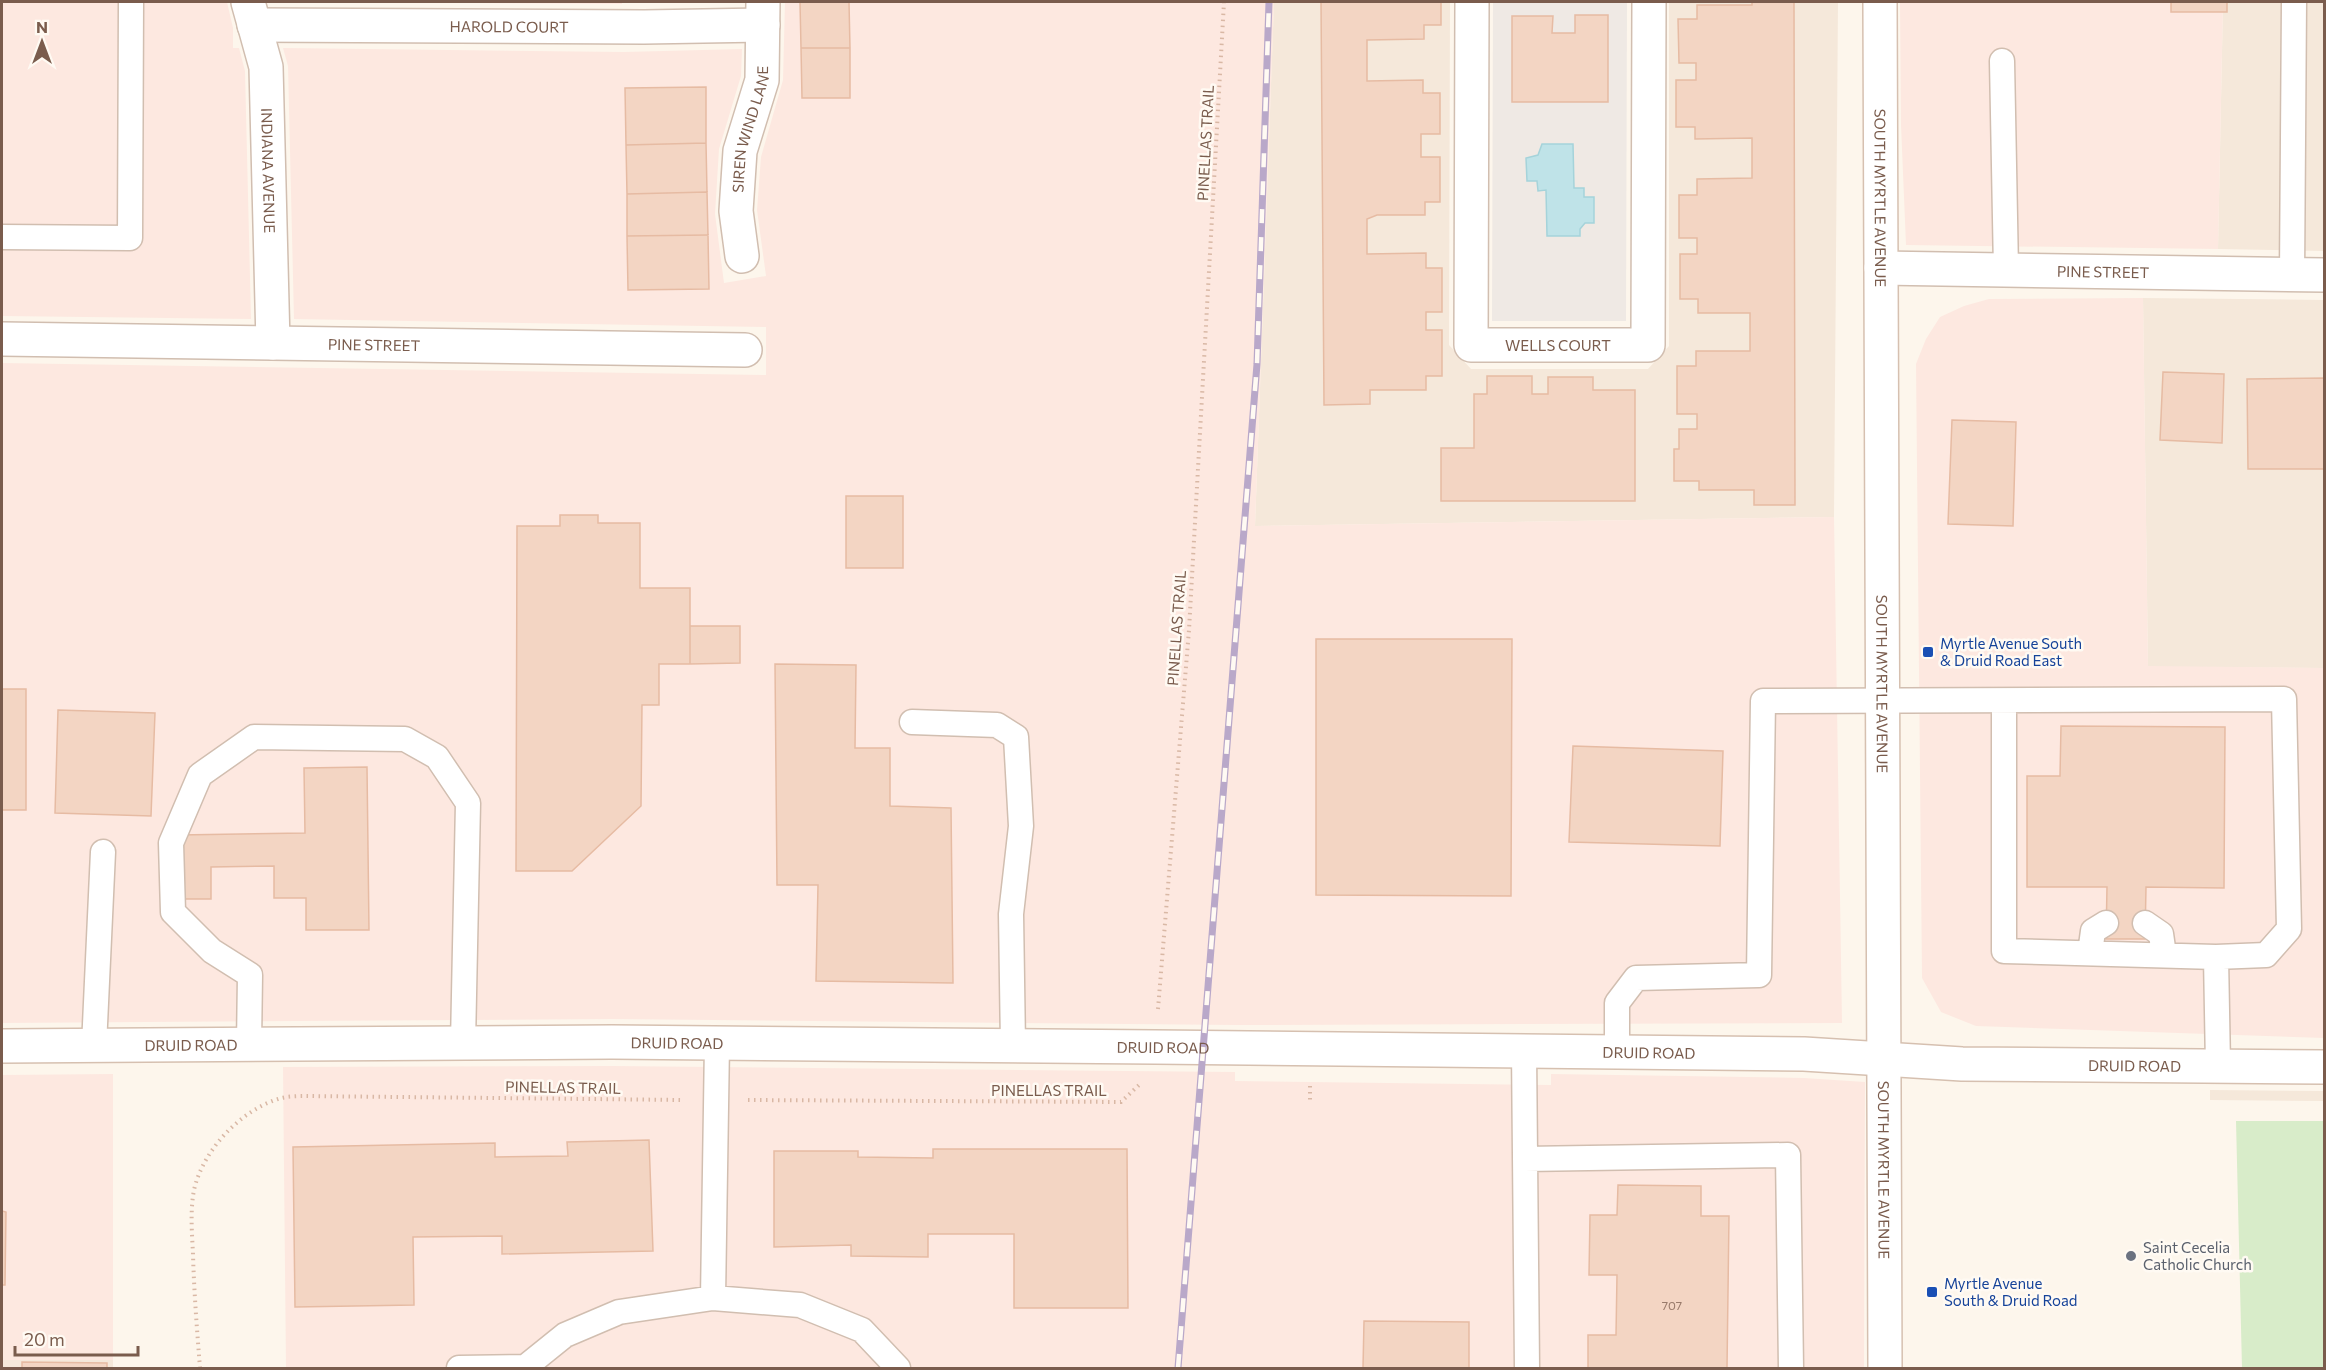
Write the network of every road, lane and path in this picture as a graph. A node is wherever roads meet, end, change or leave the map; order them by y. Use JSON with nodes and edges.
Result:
{"nodes":[{"id":1,"x":131,"y":2,"type":"edge"},
{"id":2,"x":1224,"y":2,"type":"edge"},
{"id":3,"x":1472,"y":2,"type":"edge"},
{"id":4,"x":1649,"y":2,"type":"edge"},
{"id":5,"x":1880,"y":2,"type":"edge"},
{"id":6,"x":2294,"y":2,"type":"edge"},
{"id":7,"x":251,"y":13,"type":"edge"},
{"id":8,"x":763,"y":13,"type":"edge"},
{"id":9,"x":644,"y":14,"type":"edge"},
{"id":10,"x":2002,"y":62,"type":"dead end"},
{"id":11,"x":2,"y":237,"type":"edge"},
{"id":12,"x":741,"y":256,"type":"dead end"},
{"id":13,"x":1881,"y":268,"type":"junction"},
{"id":14,"x":2006,"y":270,"type":"junction"},
{"id":15,"x":2292,"y":274,"type":"junction"},
{"id":16,"x":2325,"y":275,"type":"edge"},
{"id":17,"x":2,"y":339,"type":"edge"},
{"id":18,"x":273,"y":343,"type":"junction"},
{"id":19,"x":745,"y":350,"type":"dead end"},
{"id":20,"x":1882,"y":700,"type":"junction"},
{"id":21,"x":2004,"y":701,"type":"junction"},
{"id":22,"x":912,"y":722,"type":"dead end"},
{"id":23,"x":103,"y":852,"type":"dead end"},
{"id":24,"x":2106,"y":923,"type":"dead end"},
{"id":25,"x":2145,"y":923,"type":"dead end"},
{"id":26,"x":2090,"y":953,"type":"junction"},
{"id":27,"x":2164,"y":955,"type":"junction"},
{"id":28,"x":2216,"y":957,"type":"junction"},
{"id":29,"x":464,"y":1043,"type":"junction"},
{"id":30,"x":717,"y":1043,"type":"junction"},
{"id":31,"x":249,"y":1044,"type":"junction"},
{"id":32,"x":2,"y":1046,"type":"edge"},
{"id":33,"x":94,"y":1046,"type":"junction"},
{"id":34,"x":1013,"y":1046,"type":"junction"},
{"id":35,"x":1155,"y":1047,"type":"junction"},
{"id":36,"x":1524,"y":1050,"type":"junction"},
{"id":37,"x":1617,"y":1051,"type":"junction"},
{"id":38,"x":1886,"y":1059,"type":"junction"},
{"id":39,"x":2218,"y":1066,"type":"junction"},
{"id":40,"x":2325,"y":1067,"type":"edge"},
{"id":41,"x":715,"y":1100,"type":"junction"},
{"id":42,"x":1525,"y":1159,"type":"junction"},
{"id":43,"x":713,"y":1298,"type":"junction"},
{"id":44,"x":200,"y":1368,"type":"edge"},
{"id":45,"x":459,"y":1368,"type":"edge"},
{"id":46,"x":524,"y":1368,"type":"edge"},
{"id":47,"x":898,"y":1368,"type":"edge"},
{"id":48,"x":1527,"y":1368,"type":"edge"},
{"id":49,"x":1791,"y":1368,"type":"edge"},
{"id":50,"x":1885,"y":1368,"type":"edge"}],
"edges":[{"from":1,"to":11,"type":"lane"},
{"from":2,"to":35,"type":"path","name":"PINELLAS TRAIL"},
{"from":3,"to":4,"type":"street","name":"WELLS COURT"},
{"from":5,"to":13,"type":"street","name":"SOUTH MYRTLE AVENUE"},
{"from":6,"to":15,"type":"lane"},
{"from":7,"to":9,"type":"street","name":"HAROLD COURT"},
{"from":7,"to":18,"type":"street","name":"INDIANA AVENUE"},
{"from":8,"to":9,"type":"street","name":"HAROLD COURT"},
{"from":8,"to":12,"type":"street","name":"SIREN WIND LANE"},
{"from":10,"to":14,"type":"lane"},
{"from":13,"to":14,"type":"street","name":"PINE STREET"},
{"from":13,"to":20,"type":"street","name":"SOUTH MYRTLE AVENUE"},
{"from":14,"to":15,"type":"street","name":"PINE STREET"},
{"from":15,"to":16,"type":"street","name":"PINE STREET"},
{"from":17,"to":18,"type":"street","name":"PINE STREET"},
{"from":18,"to":19,"type":"street","name":"PINE STREET"},
{"from":20,"to":21,"type":"lane"},
{"from":20,"to":37,"type":"lane"},
{"from":20,"to":38,"type":"street","name":"SOUTH MYRTLE AVENUE"},
{"from":21,"to":26,"type":"lane"},
{"from":21,"to":28,"type":"lane"},
{"from":22,"to":34,"type":"lane"},
{"from":23,"to":33,"type":"lane"},
{"from":24,"to":26,"type":"lane"},
{"from":25,"to":27,"type":"lane"},
{"from":26,"to":27,"type":"lane"},
{"from":27,"to":28,"type":"lane"},
{"from":28,"to":39,"type":"lane"},
{"from":29,"to":30,"type":"street","name":"DRUID ROAD"},
{"from":29,"to":31,"type":"street","name":"DRUID ROAD"},
{"from":29,"to":31,"type":"lane"},
{"from":30,"to":34,"type":"street","name":"DRUID ROAD"},
{"from":30,"to":41,"type":"lane"},
{"from":31,"to":33,"type":"street","name":"DRUID ROAD"},
{"from":32,"to":33,"type":"street","name":"DRUID ROAD"},
{"from":34,"to":35,"type":"street","name":"DRUID ROAD"},
{"from":35,"to":36,"type":"street","name":"DRUID ROAD"},
{"from":35,"to":41,"type":"path","name":"PINELLAS TRAIL"},
{"from":36,"to":37,"type":"street","name":"DRUID ROAD"},
{"from":36,"to":42,"type":"lane"},
{"from":37,"to":38,"type":"street","name":"DRUID ROAD"},
{"from":38,"to":39,"type":"street","name":"DRUID ROAD"},
{"from":38,"to":50,"type":"street","name":"SOUTH MYRTLE AVENUE"},
{"from":39,"to":40,"type":"street","name":"DRUID ROAD"},
{"from":41,"to":43,"type":"lane"},
{"from":41,"to":44,"type":"path","name":"PINELLAS TRAIL"},
{"from":42,"to":48,"type":"lane"},
{"from":42,"to":49,"type":"lane"},
{"from":43,"to":46,"type":"lane"},
{"from":43,"to":47,"type":"lane"},
{"from":45,"to":46,"type":"lane"}]}
